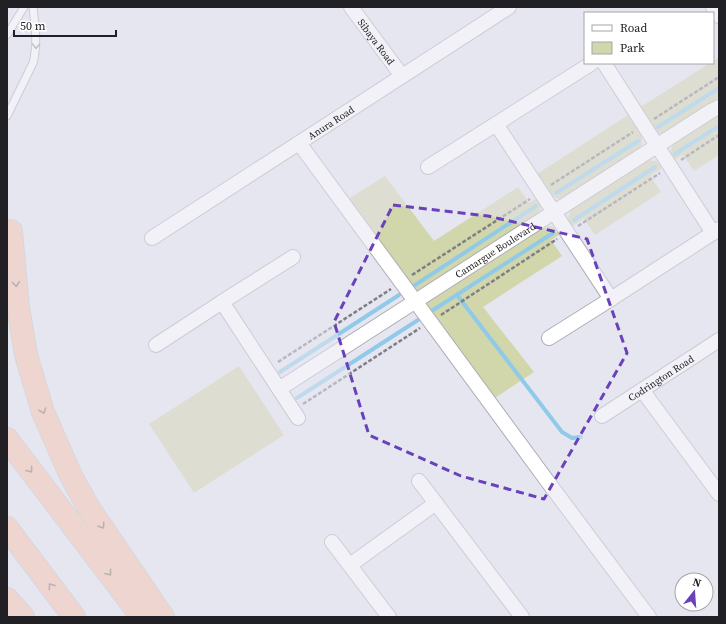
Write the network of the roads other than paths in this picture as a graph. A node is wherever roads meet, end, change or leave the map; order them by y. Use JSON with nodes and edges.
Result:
{"nodes":[{"id":1,"x":24,"y":7,"type":"edge"},
{"id":2,"x":33,"y":7,"type":"edge"},
{"id":3,"x":351,"y":7,"type":"edge"},
{"id":4,"x":509,"y":7,"type":"edge"},
{"id":5,"x":713,"y":7,"type":"edge"},
{"id":6,"x":719,"y":16,"type":"edge"},
{"id":7,"x":7,"y":35,"type":"edge"},
{"id":8,"x":590,"y":64,"type":"edge"},
{"id":9,"x":605,"y":64,"type":"edge"},
{"id":10,"x":402,"y":76,"type":"junction"},
{"id":11,"x":716,"y":107,"type":"edge"},
{"id":12,"x":7,"y":116,"type":"edge"},
{"id":13,"x":496,"y":124,"type":"junction"},
{"id":14,"x":299,"y":143,"type":"junction"},
{"id":15,"x":657,"y":146,"type":"junction"},
{"id":16,"x":428,"y":167,"type":"dead end"},
{"id":17,"x":554,"y":212,"type":"junction"},
{"id":18,"x":10,"y":228,"type":"dead end"},
{"id":19,"x":716,"y":231,"type":"edge"},
{"id":20,"x":152,"y":238,"type":"dead end"},
{"id":21,"x":293,"y":257,"type":"dead end"},
{"id":22,"x":611,"y":299,"type":"junction"},
{"id":23,"x":222,"y":302,"type":"junction"},
{"id":24,"x":415,"y":302,"type":"junction"},
{"id":25,"x":549,"y":338,"type":"dead end"},
{"id":26,"x":719,"y":340,"type":"edge"},
{"id":27,"x":156,"y":345,"type":"dead end"},
{"id":28,"x":279,"y":389,"type":"junction"},
{"id":29,"x":642,"y":390,"type":"junction"},
{"id":30,"x":295,"y":414,"type":"road end"},
{"id":31,"x":602,"y":416,"type":"dead end"},
{"id":32,"x":7,"y":439,"type":"edge"},
{"id":33,"x":419,"y":481,"type":"dead end"},
{"id":34,"x":719,"y":494,"type":"edge"},
{"id":35,"x":436,"y":503,"type":"junction"},
{"id":36,"x":7,"y":528,"type":"edge"},
{"id":37,"x":332,"y":542,"type":"dead end"},
{"id":38,"x":350,"y":565,"type":"junction"},
{"id":39,"x":7,"y":599,"type":"edge"},
{"id":40,"x":23,"y":617,"type":"edge"},
{"id":41,"x":74,"y":617,"type":"edge"},
{"id":42,"x":142,"y":617,"type":"edge"},
{"id":43,"x":164,"y":617,"type":"edge"},
{"id":44,"x":388,"y":617,"type":"edge"},
{"id":45,"x":522,"y":617,"type":"edge"},
{"id":46,"x":649,"y":617,"type":"edge"}],
"edges":[{"from":1,"to":7,"type":"lane"},
{"from":2,"to":12,"type":"lane","one_way":true},
{"from":3,"to":10,"type":"street","name":"Sibaya Road"},
{"from":4,"to":10,"type":"street","name":"Anura Road"},
{"from":5,"to":6,"type":"street"},
{"from":8,"to":13,"type":"street"},
{"from":9,"to":15,"type":"street"},
{"from":10,"to":14,"type":"street","name":"Anura Road"},
{"from":11,"to":15,"type":"street","name":"Camargue Boulevard"},
{"from":13,"to":16,"type":"street"},
{"from":13,"to":17,"type":"street"},
{"from":14,"to":20,"type":"street","name":"Anura Road"},
{"from":14,"to":24,"type":"street"},
{"from":15,"to":17,"type":"street","name":"Camargue Boulevard"},
{"from":15,"to":19,"type":"street"},
{"from":17,"to":22,"type":"street"},
{"from":17,"to":24,"type":"street","name":"Camargue Boulevard"},
{"from":18,"to":43,"type":"highway","one_way":true},
{"from":19,"to":22,"type":"street"},
{"from":21,"to":23,"type":"street"},
{"from":22,"to":25,"type":"street"},
{"from":23,"to":27,"type":"street"},
{"from":23,"to":28,"type":"street"},
{"from":24,"to":28,"type":"street","name":"Camargue Boulevard"},
{"from":24,"to":46,"type":"street"},
{"from":26,"to":29,"type":"street","name":"Codrington Road"},
{"from":28,"to":30,"type":"street"},
{"from":29,"to":31,"type":"street","name":"Codrington Road"},
{"from":29,"to":34,"type":"street"},
{"from":32,"to":42,"type":"highway","one_way":true},
{"from":33,"to":35,"type":"street"},
{"from":35,"to":38,"type":"street"},
{"from":35,"to":45,"type":"street"},
{"from":41,"to":36,"type":"highway","one_way":true},
{"from":37,"to":38,"type":"street"},
{"from":38,"to":44,"type":"street"},
{"from":39,"to":40,"type":"highway"}]}
